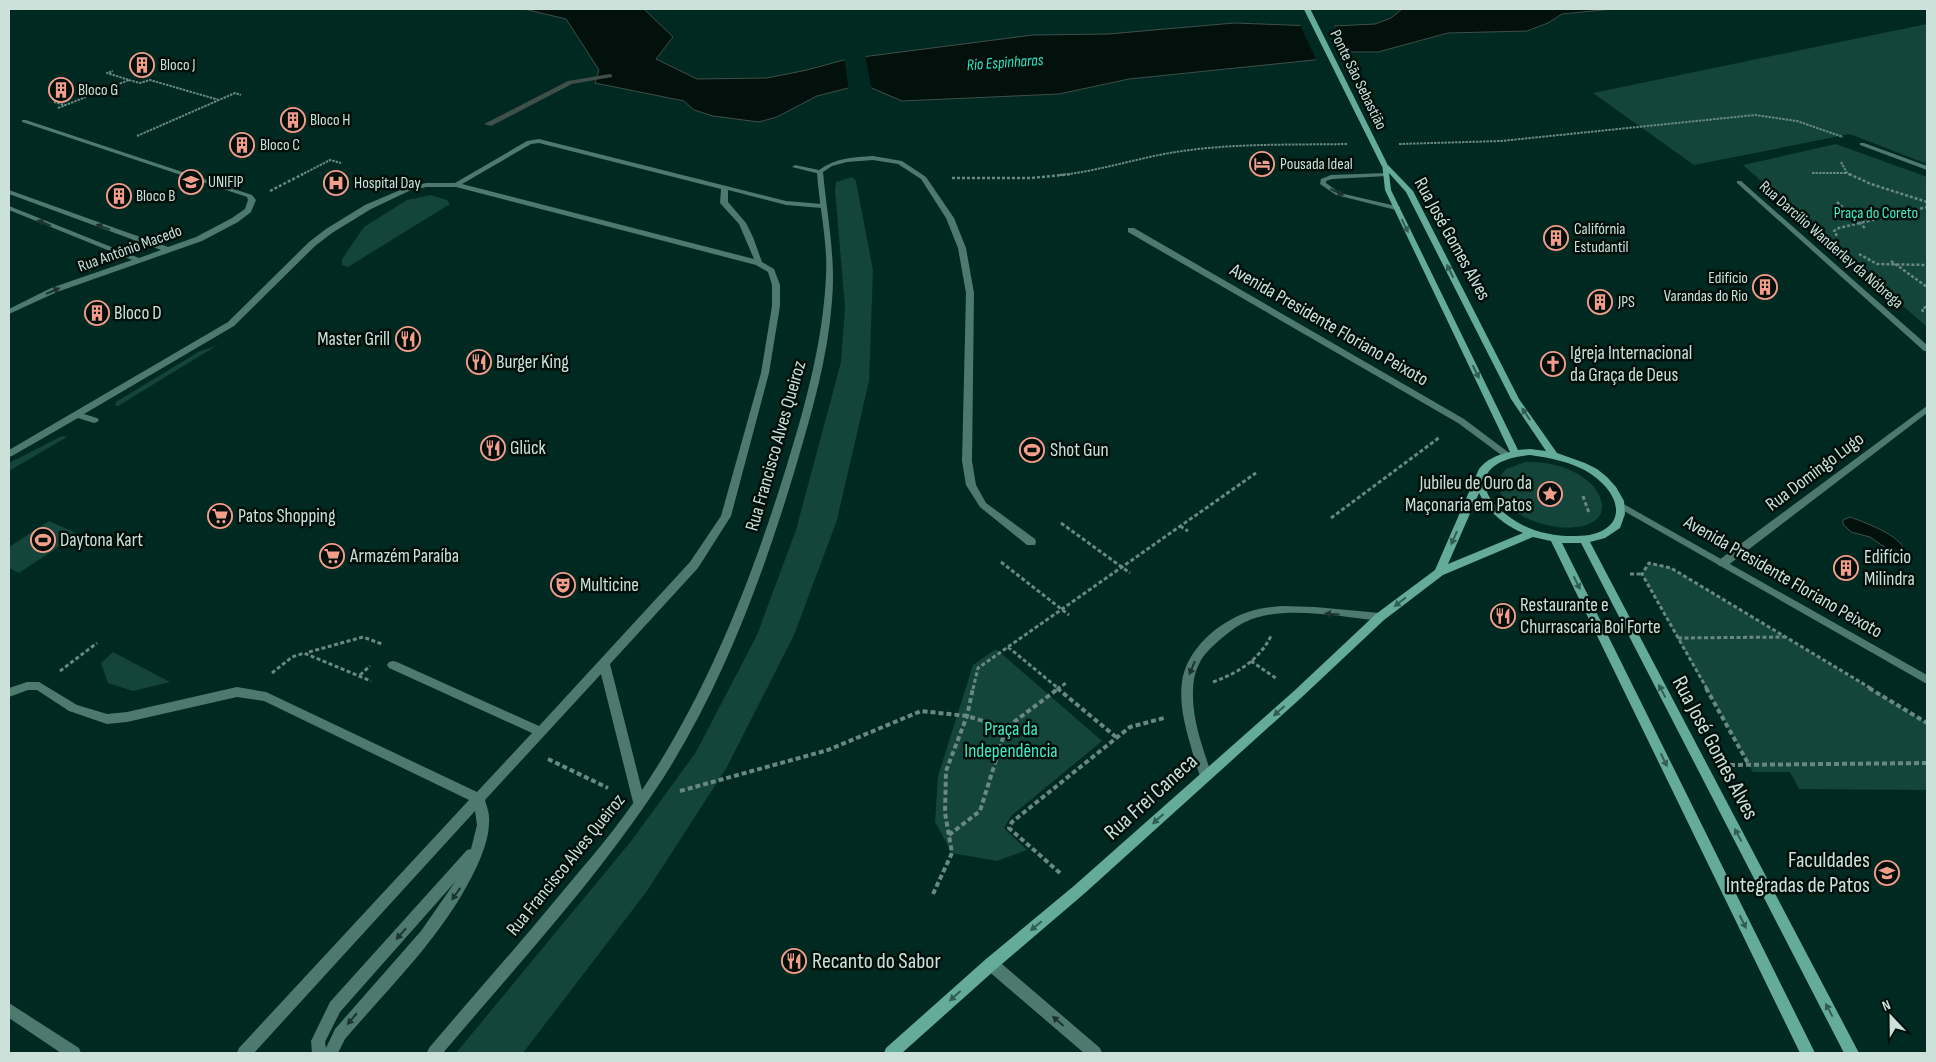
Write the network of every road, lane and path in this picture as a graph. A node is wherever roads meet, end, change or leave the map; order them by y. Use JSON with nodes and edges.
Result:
{"nodes":[{"id":1,"x":1307,"y":9,"type":"edge"},
{"id":2,"x":113,"y":71,"type":"dead end"},
{"id":3,"x":129,"y":80,"type":"junction"},
{"id":4,"x":240,"y":94,"type":"dead end"},
{"id":5,"x":219,"y":100,"type":"junction"},
{"id":6,"x":54,"y":102,"type":"dead end"},
{"id":7,"x":65,"y":105,"type":"junction"},
{"id":8,"x":24,"y":121,"type":"joint"},
{"id":9,"x":1862,"y":144,"type":"dead end"},
{"id":10,"x":108,"y":148,"type":"junction"},
{"id":11,"x":1841,"y":162,"type":"dead end"},
{"id":12,"x":341,"y":164,"type":"dead end"},
{"id":13,"x":1384,"y":164,"type":"junction"},
{"id":14,"x":795,"y":167,"type":"dead end"},
{"id":15,"x":1927,"y":168,"type":"edge"},
{"id":16,"x":820,"y":172,"type":"junction"},
{"id":17,"x":1812,"y":173,"type":"dead end"},
{"id":18,"x":1847,"y":173,"type":"junction"},
{"id":19,"x":1386,"y":175,"type":"junction"},
{"id":20,"x":1739,"y":182,"type":"dead end"},
{"id":21,"x":456,"y":185,"type":"junction"},
{"id":22,"x":724,"y":187,"type":"junction"},
{"id":23,"x":9,"y":192,"type":"edge"},
{"id":24,"x":252,"y":200,"type":"junction"},
{"id":25,"x":1837,"y":202,"type":"dead end"},
{"id":26,"x":1927,"y":202,"type":"edge"},
{"id":27,"x":822,"y":206,"type":"junction"},
{"id":28,"x":1927,"y":207,"type":"edge"},
{"id":29,"x":9,"y":208,"type":"edge"},
{"id":30,"x":1397,"y":208,"type":"junction"},
{"id":31,"x":1860,"y":223,"type":"junction"},
{"id":32,"x":1866,"y":229,"type":"dead end"},
{"id":33,"x":1131,"y":230,"type":"dead end"},
{"id":34,"x":1841,"y":239,"type":"dead end"},
{"id":35,"x":165,"y":249,"type":"junction"},
{"id":36,"x":1854,"y":251,"type":"dead end"},
{"id":37,"x":138,"y":260,"type":"junction"},
{"id":38,"x":1891,"y":260,"type":"dead end"},
{"id":39,"x":758,"y":263,"type":"junction"},
{"id":40,"x":1898,"y":265,"type":"junction"},
{"id":41,"x":1927,"y":265,"type":"edge"},
{"id":42,"x":1927,"y":287,"type":"edge"},
{"id":43,"x":1927,"y":306,"type":"edge"},
{"id":44,"x":9,"y":312,"type":"edge"},
{"id":45,"x":1927,"y":316,"type":"edge"},
{"id":46,"x":1927,"y":349,"type":"edge"},
{"id":47,"x":1927,"y":409,"type":"edge"},
{"id":48,"x":79,"y":415,"type":"junction"},
{"id":49,"x":94,"y":420,"type":"dead end"},
{"id":50,"x":1461,"y":421,"type":"junction"},
{"id":51,"x":9,"y":454,"type":"edge"},
{"id":52,"x":1511,"y":454,"type":"junction"},
{"id":53,"x":1553,"y":455,"type":"junction"},
{"id":54,"x":1570,"y":460,"type":"junction"},
{"id":55,"x":1256,"y":473,"type":"dead end"},
{"id":56,"x":1481,"y":478,"type":"junction"},
{"id":57,"x":1620,"y":505,"type":"junction"},
{"id":58,"x":1331,"y":518,"type":"dead end"},
{"id":59,"x":1061,"y":523,"type":"dead end"},
{"id":60,"x":1180,"y":526,"type":"junction"},
{"id":61,"x":1188,"y":531,"type":"dead end"},
{"id":62,"x":1532,"y":533,"type":"junction"},
{"id":63,"x":1598,"y":537,"type":"junction"},
{"id":64,"x":1555,"y":539,"type":"junction"},
{"id":65,"x":1584,"y":540,"type":"junction"},
{"id":66,"x":1031,"y":542,"type":"dead end"},
{"id":67,"x":1001,"y":562,"type":"dead end"},
{"id":68,"x":1724,"y":563,"type":"junction"},
{"id":69,"x":1122,"y":567,"type":"junction"},
{"id":70,"x":1439,"y":572,"type":"junction"},
{"id":71,"x":1130,"y":573,"type":"dead end"},
{"id":72,"x":1062,"y":609,"type":"junction"},
{"id":73,"x":1268,"y":613,"type":"junction"},
{"id":74,"x":1069,"y":615,"type":"dead end"},
{"id":75,"x":1380,"y":617,"type":"junction"},
{"id":76,"x":1785,"y":637,"type":"junction"},
{"id":77,"x":1678,"y":638,"type":"junction"},
{"id":78,"x":98,"y":642,"type":"dead end"},
{"id":79,"x":1008,"y":647,"type":"junction"},
{"id":80,"x":390,"y":648,"type":"dead end"},
{"id":81,"x":306,"y":653,"type":"junction"},
{"id":82,"x":1251,"y":661,"type":"junction"},
{"id":83,"x":604,"y":664,"type":"junction"},
{"id":84,"x":393,"y":665,"type":"dead end"},
{"id":85,"x":1927,"y":680,"type":"edge"},
{"id":86,"x":377,"y":683,"type":"dead end"},
{"id":87,"x":1066,"y":683,"type":"dead end"},
{"id":88,"x":1188,"y":684,"type":"junction"},
{"id":89,"x":39,"y":686,"type":"junction"},
{"id":90,"x":1058,"y":689,"type":"junction"},
{"id":91,"x":9,"y":693,"type":"edge"},
{"id":92,"x":248,"y":694,"type":"junction"},
{"id":93,"x":1298,"y":694,"type":"junction"},
{"id":94,"x":967,"y":716,"type":"junction"},
{"id":95,"x":1188,"y":717,"type":"junction"},
{"id":96,"x":1927,"y":723,"type":"edge"},
{"id":97,"x":1006,"y":728,"type":"junction"},
{"id":98,"x":541,"y":732,"type":"junction"},
{"id":99,"x":1116,"y":737,"type":"junction"},
{"id":100,"x":525,"y":748,"type":"junction"},
{"id":101,"x":1927,"y":763,"type":"edge"},
{"id":102,"x":1702,"y":765,"type":"junction"},
{"id":103,"x":1749,"y":765,"type":"junction"},
{"id":104,"x":1206,"y":776,"type":"junction"},
{"id":105,"x":479,"y":799,"type":"junction"},
{"id":106,"x":639,"y":802,"type":"junction"},
{"id":107,"x":948,"y":836,"type":"junction"},
{"id":108,"x":479,"y":845,"type":"junction"},
{"id":109,"x":1080,"y":890,"type":"junction"},
{"id":110,"x":933,"y":894,"type":"dead end"},
{"id":111,"x":991,"y":964,"type":"junction"},
{"id":112,"x":9,"y":1010,"type":"edge"},
{"id":113,"x":74,"y":1053,"type":"edge"},
{"id":114,"x":244,"y":1053,"type":"edge"},
{"id":115,"x":319,"y":1053,"type":"edge"},
{"id":116,"x":331,"y":1053,"type":"edge"},
{"id":117,"x":434,"y":1053,"type":"edge"},
{"id":118,"x":891,"y":1053,"type":"edge"},
{"id":119,"x":1094,"y":1053,"type":"edge"},
{"id":120,"x":1808,"y":1053,"type":"edge"},
{"id":121,"x":1852,"y":1053,"type":"edge"}],
"edges":[{"from":1,"to":13,"type":"main road","name":"Ponte São Sebastião","bridge":true},
{"from":2,"to":3,"type":"path"},
{"from":3,"to":5,"type":"path"},
{"from":3,"to":7,"type":"path"},
{"from":4,"to":5,"type":"path"},
{"from":5,"to":10,"type":"path"},
{"from":6,"to":7,"type":"path"},
{"from":7,"to":8,"type":"path"},
{"from":8,"to":10,"type":"street"},
{"from":9,"to":15,"type":"street"},
{"from":10,"to":24,"type":"street"},
{"from":11,"to":18,"type":"path"},
{"from":12,"to":24,"type":"path"},
{"from":13,"to":19,"type":"main road","name":"Rua José Gomes Alves"},
{"from":53,"to":13,"type":"main road","name":"Rua José Gomes Alves","one_way":true},
{"from":14,"to":16,"type":"street"},
{"from":16,"to":27,"type":"street","name":"Rua Francisco Alves Queiroz"},
{"from":16,"to":66,"type":"street"},
{"from":17,"to":18,"type":"path"},
{"from":18,"to":26,"type":"path"},
{"from":19,"to":30,"type":"main road","name":"Rua José Gomes Alves"},
{"from":19,"to":30,"type":"street","one_way":true},
{"from":20,"to":46,"type":"street","name":"Rua Darcílio Wanderley da Nóbrega"},
{"from":21,"to":22,"type":"street"},
{"from":21,"to":39,"type":"street"},
{"from":21,"to":48,"type":"street"},
{"from":22,"to":27,"type":"street"},
{"from":22,"to":39,"type":"street"},
{"from":35,"to":23,"type":"street","one_way":true},
{"from":24,"to":35,"type":"street","name":"Rua Antônio Macedo"},
{"from":25,"to":31,"type":"path"},
{"from":27,"to":106,"type":"street","name":"Rua Francisco Alves Queiroz"},
{"from":28,"to":31,"type":"path"},
{"from":37,"to":29,"type":"street","one_way":true},
{"from":30,"to":52,"type":"main road","name":"Rua José Gomes Alves","one_way":true},
{"from":31,"to":32,"type":"path"},
{"from":31,"to":34,"type":"path"},
{"from":33,"to":50,"type":"street","name":"Avenida Presidente Floriano Peixoto"},
{"from":35,"to":37,"type":"street","name":"Rua Antônio Macedo"},
{"from":36,"to":40,"type":"path"},
{"from":44,"to":37,"type":"street","name":"Rua Antônio Macedo","one_way":true},
{"from":38,"to":40,"type":"path"},
{"from":39,"to":83,"type":"street"},
{"from":40,"to":41,"type":"path"},
{"from":40,"to":42,"type":"path"},
{"from":43,"to":45,"type":"path"},
{"from":47,"to":68,"type":"street","name":"Rua Domingo Lugo"},
{"from":48,"to":49,"type":"street"},
{"from":48,"to":51,"type":"street"},
{"from":50,"to":52,"type":"street","name":"Avenida Presidente Floriano Peixoto"},
{"from":50,"to":58,"type":"path"},
{"from":52,"to":53,"type":"main road"},
{"from":52,"to":56,"type":"main road","name":"Rua Frei Caneca"},
{"from":53,"to":54,"type":"main road"},
{"from":54,"to":57,"type":"main road"},
{"from":54,"to":63,"type":"path"},
{"from":55,"to":60,"type":"path"},
{"from":56,"to":62,"type":"main road"},
{"from":56,"to":70,"type":"main road","name":"Rua Frei Caneca","one_way":true},
{"from":57,"to":63,"type":"main road"},
{"from":57,"to":68,"type":"street","name":"Avenida Presidente Floriano Peixoto"},
{"from":59,"to":69,"type":"path"},
{"from":60,"to":61,"type":"path"},
{"from":60,"to":69,"type":"path"},
{"from":62,"to":64,"type":"main road"},
{"from":62,"to":70,"type":"main road","name":"Rua Frei Caneca"},
{"from":63,"to":65,"type":"main road"},
{"from":64,"to":65,"type":"main road"},
{"from":64,"to":120,"type":"main road","one_way":true},
{"from":102,"to":65,"type":"main road","name":"Rua José Gomes Alves","one_way":true},
{"from":67,"to":72,"type":"path"},
{"from":68,"to":85,"type":"street","name":"Avenida Presidente Floriano Peixoto"},
{"from":69,"to":71,"type":"path"},
{"from":69,"to":72,"type":"path"},
{"from":70,"to":75,"type":"main road","name":"Rua Frei Caneca","one_way":true},
{"from":72,"to":74,"type":"path"},
{"from":72,"to":79,"type":"path"},
{"from":75,"to":73,"type":"street","one_way":true},
{"from":73,"to":82,"type":"path"},
{"from":73,"to":88,"type":"street","one_way":true},
{"from":75,"to":93,"type":"main road","name":"Rua Frei Caneca"},
{"from":76,"to":77,"type":"path"},
{"from":76,"to":77,"type":"path"},
{"from":76,"to":96,"type":"path"},
{"from":77,"to":103,"type":"path"},
{"from":78,"to":89,"type":"path"},
{"from":79,"to":90,"type":"path"},
{"from":79,"to":94,"type":"path"},
{"from":80,"to":81,"type":"path"},
{"from":81,"to":86,"type":"path"},
{"from":81,"to":92,"type":"path"},
{"from":82,"to":88,"type":"path"},
{"from":82,"to":93,"type":"path"},
{"from":83,"to":98,"type":"street"},
{"from":83,"to":106,"type":"street"},
{"from":84,"to":98,"type":"street"},
{"from":87,"to":90,"type":"path"},
{"from":88,"to":95,"type":"street"},
{"from":89,"to":91,"type":"street"},
{"from":89,"to":92,"type":"street"},
{"from":90,"to":97,"type":"path"},
{"from":90,"to":99,"type":"path"},
{"from":92,"to":105,"type":"street"},
{"from":93,"to":104,"type":"main road","name":"Rua Frei Caneca","one_way":true},
{"from":94,"to":97,"type":"path"},
{"from":94,"to":106,"type":"path"},
{"from":94,"to":107,"type":"path"},
{"from":95,"to":99,"type":"path"},
{"from":95,"to":104,"type":"street"},
{"from":97,"to":107,"type":"path"},
{"from":98,"to":100,"type":"street"},
{"from":99,"to":109,"type":"path"},
{"from":100,"to":105,"type":"street"},
{"from":100,"to":106,"type":"path"},
{"from":101,"to":103,"type":"path"},
{"from":102,"to":103,"type":"path"},
{"from":121,"to":102,"type":"main road","name":"Rua José Gomes Alves","one_way":true},
{"from":104,"to":109,"type":"main road","name":"Rua Frei Caneca","one_way":true},
{"from":105,"to":108,"type":"street"},
{"from":105,"to":114,"type":"street"},
{"from":106,"to":117,"type":"street","name":"Rua Francisco Alves Queiroz"},
{"from":107,"to":110,"type":"path"},
{"from":108,"to":115,"type":"street","one_way":true},
{"from":108,"to":116,"type":"street","one_way":true},
{"from":109,"to":111,"type":"main road","name":"Rua Frei Caneca","one_way":true},
{"from":111,"to":118,"type":"main road","name":"Rua Frei Caneca","one_way":true},
{"from":119,"to":111,"type":"street","one_way":true},
{"from":112,"to":113,"type":"street"}]}
